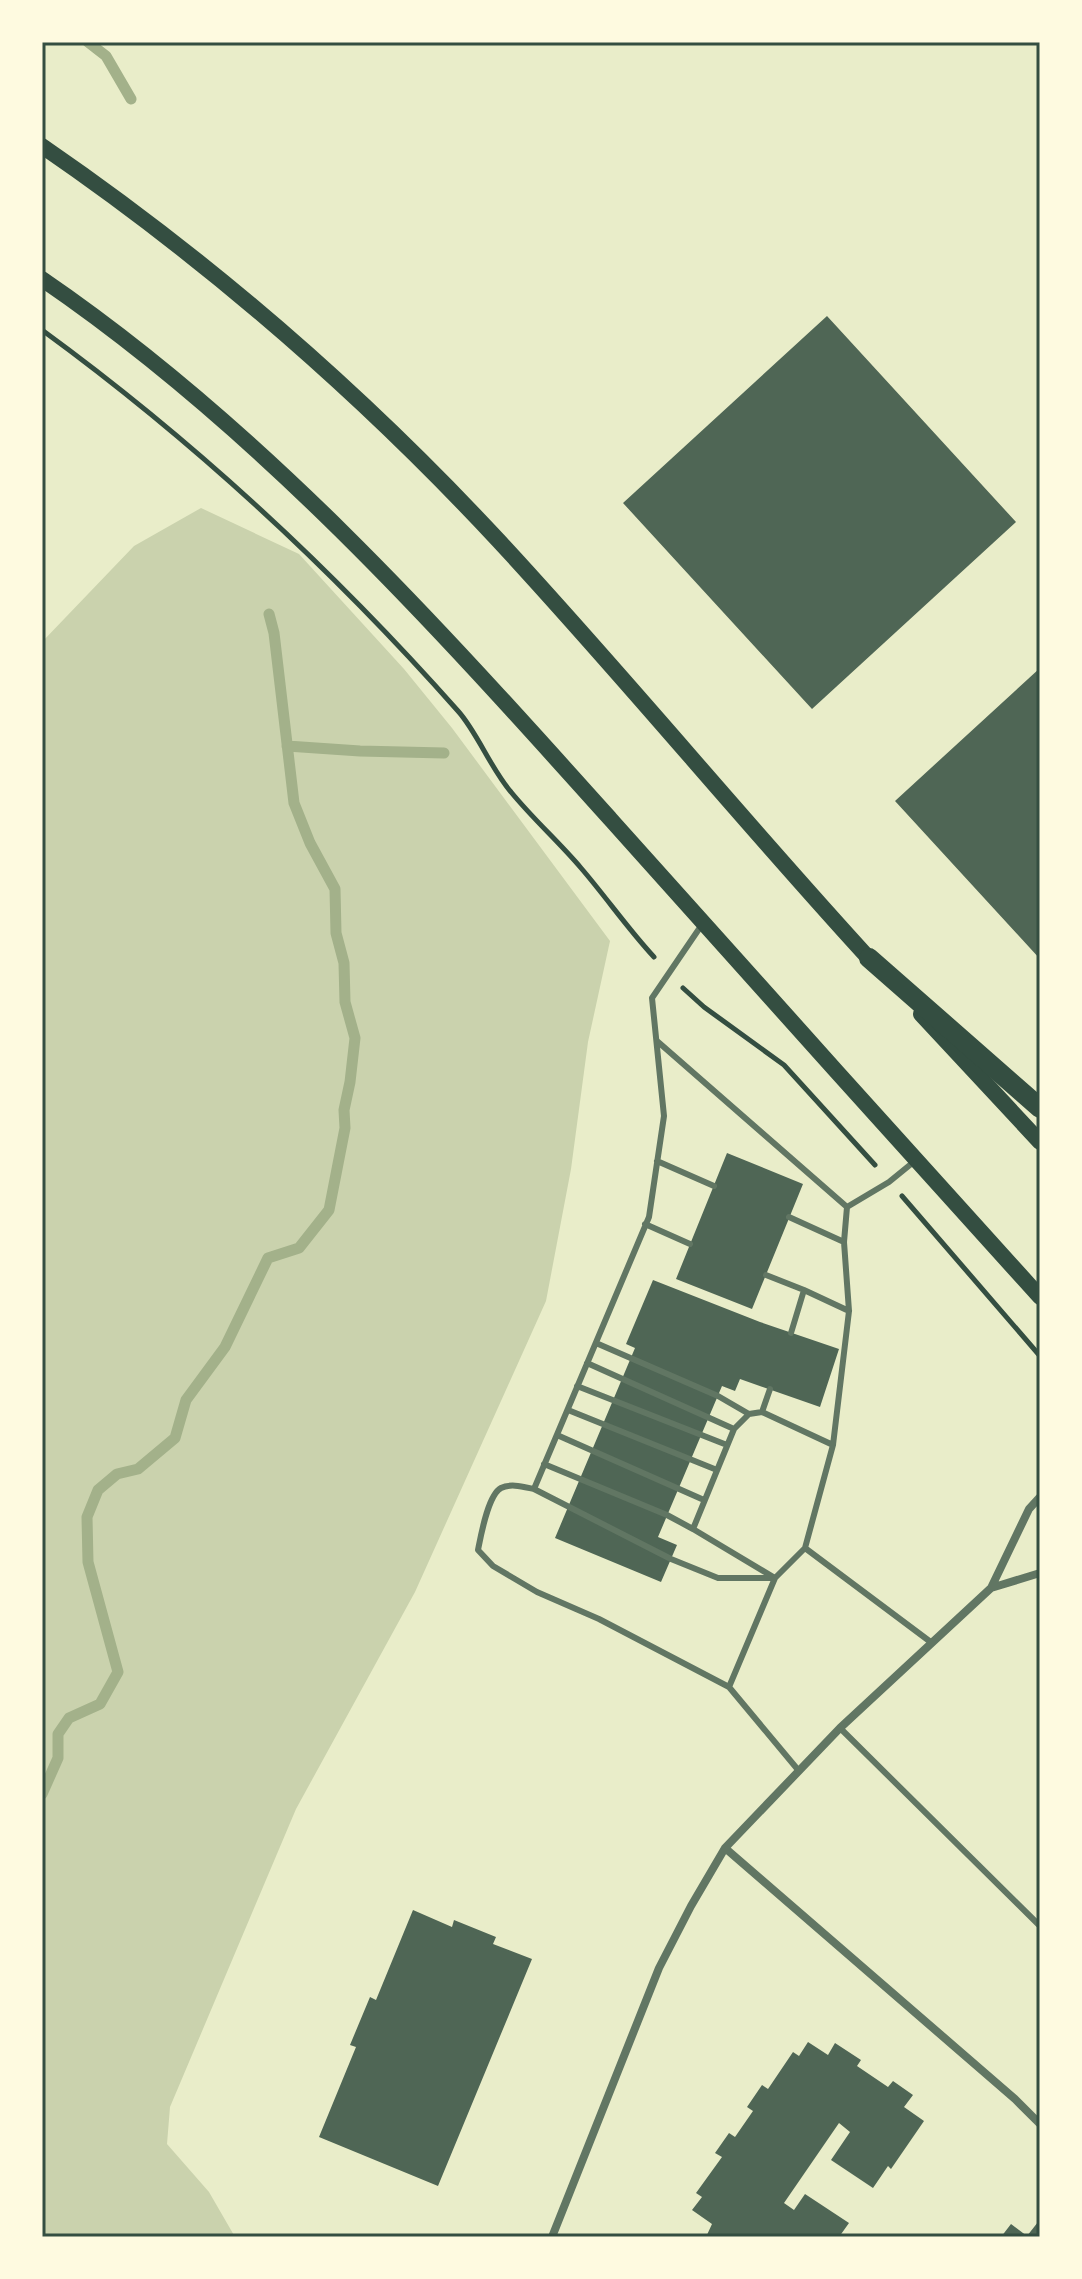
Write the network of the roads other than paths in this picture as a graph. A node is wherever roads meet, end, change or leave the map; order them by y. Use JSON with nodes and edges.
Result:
{"nodes":[{"id":1,"x":42,"y":146,"type":"edge"},
{"id":2,"x":42,"y":279,"type":"edge"},
{"id":3,"x":703,"y":923,"type":"junction"},
{"id":4,"x":869,"y":958,"type":"junction"},
{"id":5,"x":656,"y":1040,"type":"junction"},
{"id":6,"x":1040,"y":1108,"type":"edge"},
{"id":7,"x":1040,"y":1142,"type":"edge"},
{"id":8,"x":916,"y":1159,"type":"junction"},
{"id":9,"x":657,"y":1161,"type":"junction"},
{"id":10,"x":714,"y":1186,"type":"dead end"},
{"id":11,"x":847,"y":1207,"type":"junction"},
{"id":12,"x":789,"y":1217,"type":"dead end"},
{"id":13,"x":645,"y":1224,"type":"junction"},
{"id":14,"x":844,"y":1242,"type":"junction"},
{"id":15,"x":690,"y":1244,"type":"dead end"},
{"id":16,"x":766,"y":1275,"type":"dead end"},
{"id":17,"x":804,"y":1290,"type":"junction"},
{"id":18,"x":1040,"y":1297,"type":"edge"},
{"id":19,"x":849,"y":1311,"type":"junction"},
{"id":20,"x":791,"y":1333,"type":"dead end"},
{"id":21,"x":596,"y":1343,"type":"junction"},
{"id":22,"x":587,"y":1363,"type":"junction"},
{"id":23,"x":577,"y":1386,"type":"junction"},
{"id":24,"x":770,"y":1389,"type":"dead end"},
{"id":25,"x":568,"y":1410,"type":"junction"},
{"id":26,"x":762,"y":1412,"type":"junction"},
{"id":27,"x":749,"y":1414,"type":"junction"},
{"id":28,"x":734,"y":1429,"type":"junction"},
{"id":29,"x":557,"y":1435,"type":"junction"},
{"id":30,"x":727,"y":1445,"type":"junction"},
{"id":31,"x":833,"y":1445,"type":"junction"},
{"id":32,"x":544,"y":1464,"type":"junction"},
{"id":33,"x":717,"y":1470,"type":"junction"},
{"id":34,"x":534,"y":1489,"type":"junction"},
{"id":35,"x":1040,"y":1497,"type":"edge"},
{"id":36,"x":704,"y":1500,"type":"junction"},
{"id":37,"x":693,"y":1529,"type":"junction"},
{"id":38,"x":805,"y":1548,"type":"junction"},
{"id":39,"x":1040,"y":1573,"type":"edge"},
{"id":40,"x":775,"y":1578,"type":"junction"},
{"id":41,"x":991,"y":1588,"type":"junction"},
{"id":42,"x":932,"y":1643,"type":"junction"},
{"id":43,"x":729,"y":1687,"type":"junction"},
{"id":44,"x":840,"y":1728,"type":"junction"},
{"id":45,"x":799,"y":1771,"type":"junction"},
{"id":46,"x":725,"y":1848,"type":"junction"},
{"id":47,"x":1040,"y":1926,"type":"edge"},
{"id":48,"x":1040,"y":2124,"type":"edge"},
{"id":49,"x":552,"y":2237,"type":"edge"}],
"edges":[{"from":1,"to":4,"type":"main road"},
{"from":2,"to":3,"type":"main road"},
{"from":3,"to":5,"type":"lane"},
{"from":3,"to":8,"type":"main road"},
{"from":4,"to":6,"type":"main road"},
{"from":4,"to":7,"type":"main road"},
{"from":5,"to":9,"type":"lane"},
{"from":5,"to":11,"type":"lane"},
{"from":8,"to":11,"type":"lane"},
{"from":8,"to":18,"type":"main road"},
{"from":9,"to":10,"type":"lane"},
{"from":9,"to":13,"type":"lane"},
{"from":11,"to":14,"type":"lane"},
{"from":12,"to":14,"type":"lane"},
{"from":13,"to":15,"type":"lane"},
{"from":13,"to":21,"type":"lane"},
{"from":14,"to":19,"type":"lane"},
{"from":16,"to":17,"type":"lane"},
{"from":17,"to":19,"type":"lane"},
{"from":17,"to":20,"type":"lane"},
{"from":19,"to":31,"type":"lane"},
{"from":21,"to":22,"type":"lane"},
{"from":21,"to":27,"type":"lane"},
{"from":22,"to":23,"type":"lane"},
{"from":22,"to":28,"type":"lane"},
{"from":23,"to":25,"type":"lane"},
{"from":23,"to":30,"type":"lane"},
{"from":24,"to":26,"type":"lane"},
{"from":25,"to":29,"type":"lane"},
{"from":25,"to":33,"type":"lane"},
{"from":26,"to":27,"type":"lane"},
{"from":26,"to":31,"type":"lane"},
{"from":27,"to":28,"type":"lane"},
{"from":28,"to":30,"type":"lane"},
{"from":29,"to":32,"type":"lane"},
{"from":29,"to":36,"type":"lane"},
{"from":30,"to":33,"type":"lane"},
{"from":31,"to":38,"type":"lane"},
{"from":32,"to":34,"type":"lane"},
{"from":32,"to":37,"type":"lane"},
{"from":33,"to":36,"type":"lane"},
{"from":34,"to":40,"type":"lane"},
{"from":34,"to":43,"type":"lane"},
{"from":35,"to":41,"type":"street"},
{"from":36,"to":37,"type":"lane"},
{"from":37,"to":40,"type":"lane"},
{"from":38,"to":40,"type":"lane"},
{"from":38,"to":42,"type":"lane"},
{"from":39,"to":41,"type":"street"},
{"from":40,"to":43,"type":"lane"},
{"from":41,"to":42,"type":"street"},
{"from":42,"to":44,"type":"street"},
{"from":43,"to":45,"type":"lane"},
{"from":44,"to":45,"type":"street"},
{"from":44,"to":47,"type":"lane"},
{"from":45,"to":46,"type":"street"},
{"from":46,"to":48,"type":"street"},
{"from":46,"to":49,"type":"street"}]}
